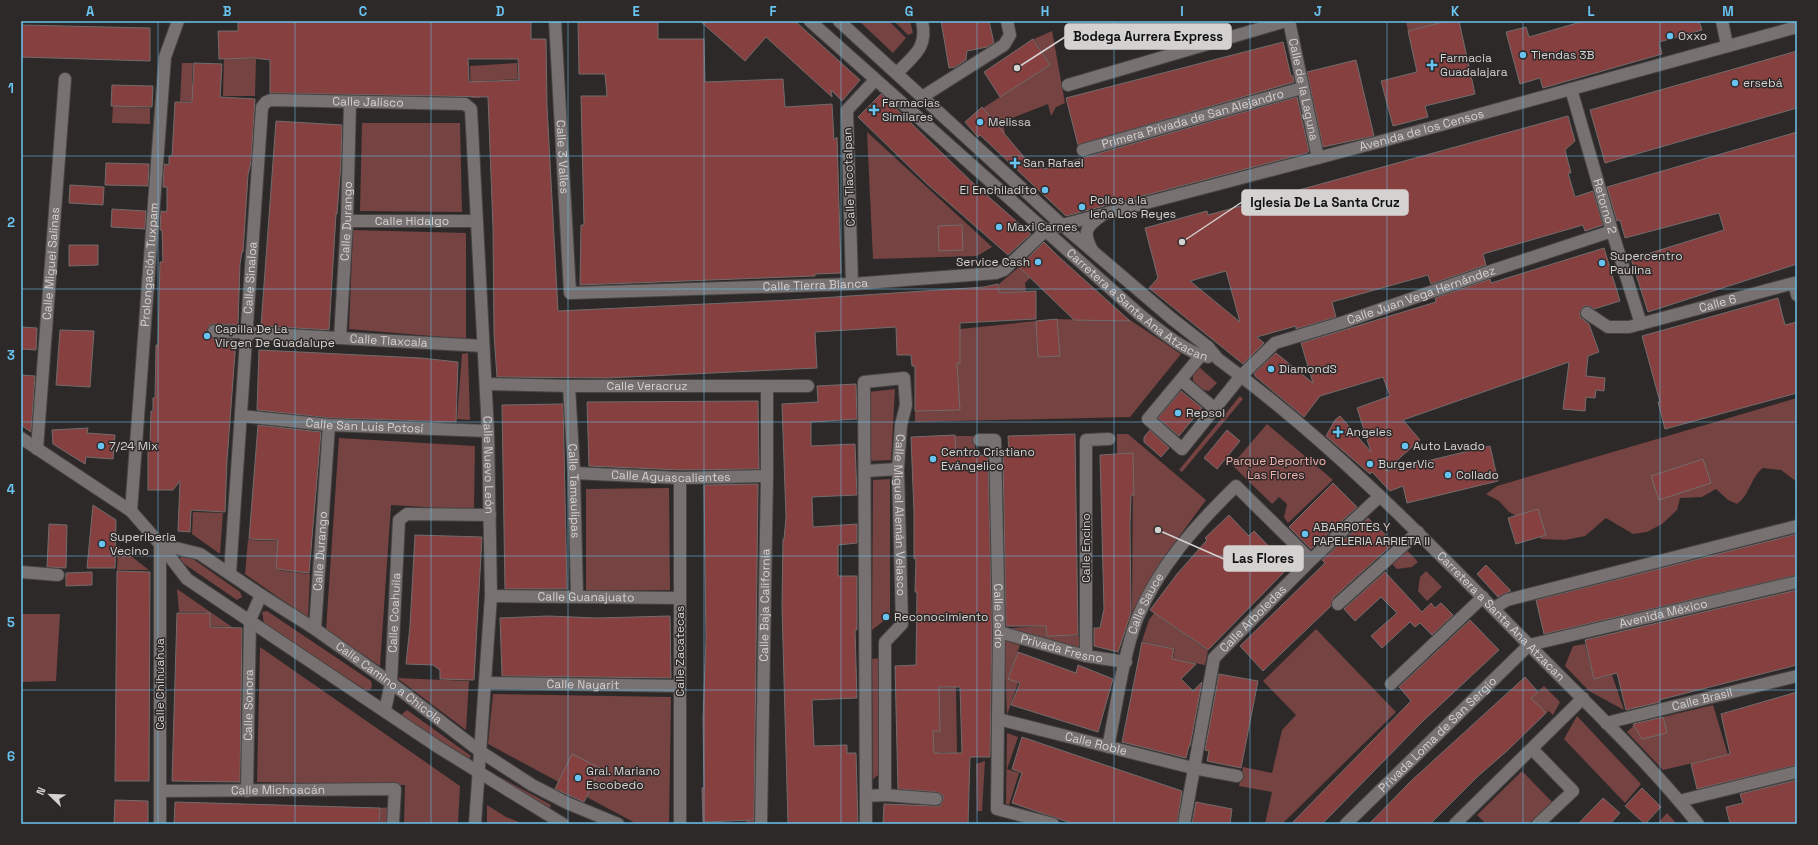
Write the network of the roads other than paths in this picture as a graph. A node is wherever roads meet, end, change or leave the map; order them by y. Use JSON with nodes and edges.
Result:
{"nodes":[{"id":1,"x":178,"y":21,"type":"edge"},
{"id":2,"x":554,"y":21,"type":"edge"},
{"id":3,"x":810,"y":21,"type":"edge"},
{"id":4,"x":840,"y":21,"type":"edge"},
{"id":5,"x":922,"y":21,"type":"edge"},
{"id":6,"x":1007,"y":21,"type":"edge"},
{"id":7,"x":1287,"y":21,"type":"edge"},
{"id":8,"x":1722,"y":21,"type":"edge"},
{"id":9,"x":1797,"y":27,"type":"edge"},
{"id":10,"x":1727,"y":45,"type":"junction"},
{"id":11,"x":897,"y":73,"type":"junction"},
{"id":12,"x":65,"y":78,"type":"dead end"},
{"id":13,"x":875,"y":80,"type":"junction"},
{"id":14,"x":1068,"y":85,"type":"dead end"},
{"id":15,"x":1302,"y":88,"type":"junction"},
{"id":16,"x":1571,"y":88,"type":"junction"},
{"id":17,"x":922,"y":97,"type":"junction"},
{"id":18,"x":266,"y":102,"type":"joint"},
{"id":19,"x":350,"y":103,"type":"junction"},
{"id":20,"x":469,"y":106,"type":"joint"},
{"id":21,"x":1083,"y":150,"type":"dead end"},
{"id":22,"x":1318,"y":158,"type":"junction"},
{"id":23,"x":1104,"y":214,"type":"junction"},
{"id":24,"x":347,"y":221,"type":"junction"},
{"id":25,"x":477,"y":221,"type":"junction"},
{"id":26,"x":1062,"y":225,"type":"junction"},
{"id":27,"x":1045,"y":231,"type":"junction"},
{"id":28,"x":1612,"y":231,"type":"junction"},
{"id":29,"x":1092,"y":251,"type":"junction"},
{"id":30,"x":852,"y":284,"type":"junction"},
{"id":31,"x":1795,"y":289,"type":"edge"},
{"id":32,"x":570,"y":293,"type":"joint"},
{"id":33,"x":1588,"y":313,"type":"dead end"},
{"id":34,"x":1641,"y":324,"type":"junction"},
{"id":35,"x":214,"y":331,"type":"dead end"},
{"id":36,"x":247,"y":332,"type":"junction"},
{"id":37,"x":340,"y":338,"type":"junction"},
{"id":38,"x":483,"y":346,"type":"junction"},
{"id":39,"x":1204,"y":351,"type":"junction"},
{"id":40,"x":1241,"y":376,"type":"junction"},
{"id":41,"x":1181,"y":380,"type":"junction"},
{"id":42,"x":486,"y":384,"type":"junction"},
{"id":43,"x":570,"y":386,"type":"junction"},
{"id":44,"x":767,"y":386,"type":"junction"},
{"id":45,"x":808,"y":386,"type":"dead end"},
{"id":46,"x":1215,"y":409,"type":"junction"},
{"id":47,"x":241,"y":416,"type":"junction"},
{"id":48,"x":329,"y":425,"type":"junction"},
{"id":49,"x":488,"y":431,"type":"junction"},
{"id":50,"x":21,"y":438,"type":"edge"},
{"id":51,"x":1109,"y":439,"type":"dead end"},
{"id":52,"x":979,"y":440,"type":"dead end"},
{"id":53,"x":37,"y":449,"type":"junction"},
{"id":54,"x":898,"y":469,"type":"junction"},
{"id":55,"x":866,"y":471,"type":"junction"},
{"id":56,"x":574,"y":473,"type":"junction"},
{"id":57,"x":767,"y":476,"type":"junction"},
{"id":58,"x":680,"y":478,"type":"junction"},
{"id":59,"x":1380,"y":496,"type":"junction"},
{"id":60,"x":131,"y":511,"type":"junction"},
{"id":61,"x":490,"y":515,"type":"junction"},
{"id":62,"x":1797,"y":526,"type":"edge"},
{"id":63,"x":1418,"y":532,"type":"junction"},
{"id":64,"x":160,"y":544,"type":"junction"},
{"id":65,"x":1311,"y":560,"type":"junction"},
{"id":66,"x":21,"y":572,"type":"edge"},
{"id":67,"x":230,"y":573,"type":"junction"},
{"id":68,"x":58,"y":575,"type":"dead end"},
{"id":69,"x":1797,"y":582,"type":"edge"},
{"id":70,"x":261,"y":595,"type":"junction"},
{"id":71,"x":491,"y":596,"type":"junction"},
{"id":72,"x":576,"y":596,"type":"junction"},
{"id":73,"x":1483,"y":597,"type":"junction"},
{"id":74,"x":680,"y":598,"type":"junction"},
{"id":75,"x":1338,"y":604,"type":"dead end"},
{"id":76,"x":1494,"y":608,"type":"junction"},
{"id":77,"x":250,"y":620,"type":"junction"},
{"id":78,"x":315,"y":629,"type":"junction"},
{"id":79,"x":999,"y":632,"type":"junction"},
{"id":80,"x":885,"y":642,"type":"junction"},
{"id":81,"x":1529,"y":645,"type":"junction"},
{"id":82,"x":864,"y":647,"type":"junction"},
{"id":83,"x":1086,"y":656,"type":"junction"},
{"id":84,"x":1126,"y":662,"type":"junction"},
{"id":85,"x":1797,"y":676,"type":"edge"},
{"id":86,"x":391,"y":683,"type":"junction"},
{"id":87,"x":486,"y":683,"type":"junction"},
{"id":88,"x":1390,"y":684,"type":"dead end"},
{"id":89,"x":680,"y":686,"type":"junction"},
{"id":90,"x":1583,"y":698,"type":"junction"},
{"id":91,"x":385,"y":710,"type":"junction"},
{"id":92,"x":998,"y":719,"type":"junction"},
{"id":93,"x":1606,"y":723,"type":"junction"},
{"id":94,"x":1108,"y":747,"type":"junction"},
{"id":95,"x":1532,"y":749,"type":"junction"},
{"id":96,"x":481,"y":752,"type":"junction"},
{"id":97,"x":1193,"y":768,"type":"junction"},
{"id":98,"x":1797,"y":772,"type":"edge"},
{"id":99,"x":478,"y":774,"type":"junction"},
{"id":100,"x":1237,"y":776,"type":"dead end"},
{"id":101,"x":160,"y":791,"type":"junction"},
{"id":102,"x":247,"y":791,"type":"junction"},
{"id":103,"x":885,"y":795,"type":"junction"},
{"id":104,"x":866,"y":796,"type":"junction"},
{"id":105,"x":936,"y":799,"type":"dead end"},
{"id":106,"x":1679,"y":801,"type":"junction"},
{"id":107,"x":567,"y":803,"type":"junction"},
{"id":108,"x":160,"y":824,"type":"edge"},
{"id":109,"x":393,"y":824,"type":"edge"},
{"id":110,"x":475,"y":824,"type":"edge"},
{"id":111,"x":561,"y":824,"type":"edge"},
{"id":112,"x":618,"y":824,"type":"edge"},
{"id":113,"x":680,"y":824,"type":"edge"},
{"id":114,"x":761,"y":824,"type":"edge"},
{"id":115,"x":866,"y":824,"type":"edge"},
{"id":116,"x":1053,"y":824,"type":"edge"},
{"id":117,"x":1184,"y":824,"type":"edge"},
{"id":118,"x":1346,"y":824,"type":"edge"},
{"id":119,"x":1454,"y":824,"type":"edge"},
{"id":120,"x":1538,"y":824,"type":"edge"},
{"id":121,"x":1698,"y":824,"type":"edge"}],
"edges":[{"from":1,"to":60,"type":"street","name":"Prolongación Tuxpam"},
{"from":2,"to":32,"type":"street","name":"Calle 3 Valles"},
{"from":3,"to":13,"type":"street","name":"Carretera a Santa Ana Atzacan"},
{"from":4,"to":11,"type":"street","name":"Carretera a Santa Ana Atzacan"},
{"from":5,"to":11,"type":"street"},
{"from":6,"to":17,"type":"street"},
{"from":7,"to":14,"type":"street"},
{"from":7,"to":15,"type":"street","name":"Calle de la Laguna"},
{"from":8,"to":10,"type":"street"},
{"from":9,"to":10,"type":"street","name":"Avenida de los Censos"},
{"from":10,"to":16,"type":"street","name":"Avenida de los Censos"},
{"from":11,"to":17,"type":"street","name":"Carretera a Santa Ana Atzacan"},
{"from":12,"to":53,"type":"street","name":"Calle Miguel Salinas"},
{"from":13,"to":27,"type":"street","name":"Carretera a Santa Ana Atzacan"},
{"from":13,"to":30,"type":"street","name":"Calle Tlacotalpan"},
{"from":15,"to":21,"type":"street","name":"Primera Privada de San Alejandro"},
{"from":15,"to":22,"type":"street","name":"Calle de la Laguna"},
{"from":16,"to":22,"type":"street","name":"Avenida de los Censos"},
{"from":16,"to":28,"type":"street","name":"Retorno 2"},
{"from":17,"to":26,"type":"street","name":"Carretera a Santa Ana Atzacan"},
{"from":18,"to":19,"type":"street","name":"Calle Jalisco"},
{"from":18,"to":36,"type":"street","name":"Calle Sinaloa"},
{"from":19,"to":20,"type":"street","name":"Calle Jalisco"},
{"from":19,"to":24,"type":"street","name":"Calle Durango"},
{"from":20,"to":25,"type":"street","name":"Calle Nuevo León"},
{"from":22,"to":23,"type":"street","name":"Avenida de los Censos"},
{"from":23,"to":26,"type":"street","name":"Avenida de los Censos"},
{"from":23,"to":29,"type":"street"},
{"from":24,"to":25,"type":"street","name":"Calle Hidalgo"},
{"from":24,"to":37,"type":"street","name":"Calle Durango"},
{"from":25,"to":38,"type":"street","name":"Calle Nuevo León"},
{"from":26,"to":27,"type":"street","name":"Avenida de los Censos"},
{"from":26,"to":29,"type":"street","name":"Carretera a Santa Ana Atzacan"},
{"from":27,"to":30,"type":"street","name":"Calle Tierra Blanca"},
{"from":27,"to":39,"type":"street","name":"Carretera a Santa Ana Atzacan"},
{"from":28,"to":34,"type":"street","name":"Retorno 2"},
{"from":28,"to":40,"type":"street","name":"Calle Juan Vega Hernández"},
{"from":29,"to":39,"type":"street","name":"Carretera a Santa Ana Atzacan"},
{"from":30,"to":32,"type":"street","name":"Calle Tierra Blanca"},
{"from":31,"to":34,"type":"street","name":"Calle 6"},
{"from":33,"to":34,"type":"street","name":"Calle 6"},
{"from":35,"to":36,"type":"street","name":"Calle Tlaxcala"},
{"from":36,"to":37,"type":"street","name":"Calle Tlaxcala"},
{"from":36,"to":47,"type":"street","name":"Calle Sinaloa"},
{"from":37,"to":38,"type":"street","name":"Calle Tlaxcala"},
{"from":38,"to":42,"type":"street","name":"Calle Nuevo León"},
{"from":39,"to":40,"type":"street","name":"Carretera a Santa Ana Atzacan"},
{"from":39,"to":41,"type":"street"},
{"from":40,"to":46,"type":"street","name":"Calle Juan Vega Hernández"},
{"from":40,"to":59,"type":"street","name":"Carretera a Santa Ana Atzacan"},
{"from":41,"to":46,"type":"street"},
{"from":41,"to":46,"type":"street","name":"Calle Juan Vega Hernández"},
{"from":42,"to":43,"type":"street","name":"Calle Veracruz"},
{"from":42,"to":49,"type":"street","name":"Calle Nuevo León"},
{"from":43,"to":44,"type":"street","name":"Calle Veracruz"},
{"from":43,"to":56,"type":"street","name":"Calle Tamaulipas"},
{"from":44,"to":45,"type":"street","name":"Calle Veracruz"},
{"from":44,"to":57,"type":"street","name":"Calle Baja California"},
{"from":47,"to":48,"type":"street","name":"Calle San Luis Potosí"},
{"from":47,"to":67,"type":"street","name":"Calle Sinaloa"},
{"from":48,"to":49,"type":"street","name":"Calle San Luis Potosí"},
{"from":48,"to":78,"type":"street","name":"Calle Durango"},
{"from":49,"to":61,"type":"street","name":"Calle Nuevo León"},
{"from":50,"to":53,"type":"street","name":"Calle Camino a Chicola"},
{"from":51,"to":83,"type":"street","name":"Calle Encino"},
{"from":52,"to":79,"type":"street","name":"Calle Cedro"},
{"from":53,"to":60,"type":"street","name":"Calle Camino a Chicola"},
{"from":54,"to":55,"type":"street"},
{"from":54,"to":55,"type":"street","name":"Calle Miguel Alemán Velasco"},
{"from":54,"to":80,"type":"street","name":"Calle Miguel Alemán Velasco"},
{"from":55,"to":82,"type":"street"},
{"from":56,"to":58,"type":"street","name":"Calle Aguascalientes"},
{"from":56,"to":72,"type":"street","name":"Calle Tamaulipas"},
{"from":57,"to":58,"type":"street","name":"Calle Aguascalientes"},
{"from":57,"to":114,"type":"street","name":"Calle Baja California"},
{"from":58,"to":74,"type":"street","name":"Calle Zacatecas"},
{"from":59,"to":63,"type":"street","name":"Carretera a Santa Ana Atzacan"},
{"from":59,"to":65,"type":"street","name":"Calle Arboledas"},
{"from":60,"to":64,"type":"street","name":"Calle Camino a Chicola"},
{"from":61,"to":71,"type":"street","name":"Calle Nuevo León"},
{"from":61,"to":86,"type":"street","name":"Calle Coahuila"},
{"from":62,"to":76,"type":"street"},
{"from":63,"to":73,"type":"street","name":"Carretera a Santa Ana Atzacan"},
{"from":63,"to":75,"type":"street"},
{"from":64,"to":67,"type":"street","name":"Calle Camino a Chicola"},
{"from":64,"to":77,"type":"street","name":"Calle Camino a Chicola"},
{"from":64,"to":101,"type":"street","name":"Calle Chihuahua"},
{"from":65,"to":84,"type":"street","name":"Calle Sauce"},
{"from":65,"to":97,"type":"street","name":"Calle Arboledas"},
{"from":66,"to":68,"type":"street"},
{"from":67,"to":70,"type":"street","name":"Calle Camino a Chicola"},
{"from":69,"to":81,"type":"street","name":"Avenida México"},
{"from":70,"to":77,"type":"street"},
{"from":70,"to":78,"type":"street","name":"Calle Camino a Chicola"},
{"from":71,"to":72,"type":"street","name":"Calle Guanajuato"},
{"from":71,"to":87,"type":"street","name":"Calle Nuevo León"},
{"from":72,"to":74,"type":"street","name":"Calle Guanajuato"},
{"from":73,"to":76,"type":"street","name":"Carretera a Santa Ana Atzacan"},
{"from":73,"to":88,"type":"street"},
{"from":74,"to":89,"type":"street","name":"Calle Zacatecas"},
{"from":76,"to":81,"type":"street","name":"Carretera a Santa Ana Atzacan"},
{"from":77,"to":91,"type":"street","name":"Calle Camino a Chicola"},
{"from":77,"to":102,"type":"street","name":"Calle Sonora"},
{"from":78,"to":86,"type":"street","name":"Calle Camino a Chicola"},
{"from":79,"to":83,"type":"street","name":"Privada Fresno"},
{"from":79,"to":92,"type":"street","name":"Calle Cedro"},
{"from":80,"to":82,"type":"street"},
{"from":80,"to":103,"type":"street"},
{"from":81,"to":90,"type":"street","name":"Carretera a Santa Ana Atzacan"},
{"from":81,"to":118,"type":"street","name":"Privada Loma de San Sergio"},
{"from":82,"to":104,"type":"street"},
{"from":83,"to":84,"type":"street","name":"Privada Fresno"},
{"from":84,"to":94,"type":"street","name":"Calle Sauce"},
{"from":85,"to":93,"type":"street","name":"Calle Brasil"},
{"from":86,"to":91,"type":"street","name":"Calle Coahuila"},
{"from":86,"to":96,"type":"street","name":"Calle Camino a Chicola"},
{"from":87,"to":89,"type":"street","name":"Calle Nayarit"},
{"from":87,"to":96,"type":"street","name":"Calle Nuevo León"},
{"from":89,"to":113,"type":"street","name":"Calle Zacatecas"},
{"from":90,"to":93,"type":"street","name":"Carretera a Santa Ana Atzacan"},
{"from":90,"to":95,"type":"street"},
{"from":91,"to":99,"type":"street","name":"Calle Camino a Chicola"},
{"from":92,"to":94,"type":"street","name":"Calle Roble"},
{"from":92,"to":116,"type":"street","name":"Calle Cedro"},
{"from":93,"to":106,"type":"street","name":"Carretera a Santa Ana Atzacan"},
{"from":94,"to":97,"type":"street","name":"Calle Roble"},
{"from":95,"to":119,"type":"street"},
{"from":95,"to":120,"type":"street"},
{"from":96,"to":99,"type":"street","name":"Calle Nuevo León"},
{"from":96,"to":107,"type":"street","name":"Calle Camino a Chicola"},
{"from":97,"to":100,"type":"street","name":"Calle Roble"},
{"from":97,"to":117,"type":"street","name":"Calle Arboledas"},
{"from":98,"to":106,"type":"street"},
{"from":99,"to":110,"type":"street","name":"Calle Nuevo León"},
{"from":99,"to":111,"type":"street","name":"Calle Camino a Chicola"},
{"from":101,"to":102,"type":"street","name":"Calle Michoacán"},
{"from":101,"to":108,"type":"street","name":"Calle Chihuahua"},
{"from":102,"to":109,"type":"street","name":"Calle Michoacán"},
{"from":103,"to":104,"type":"street"},
{"from":103,"to":105,"type":"street"},
{"from":104,"to":115,"type":"street"},
{"from":106,"to":121,"type":"street","name":"Carretera a Santa Ana Atzacan"},
{"from":107,"to":111,"type":"street"},
{"from":107,"to":112,"type":"street","name":"Calle Camino a Chicola"}]}
